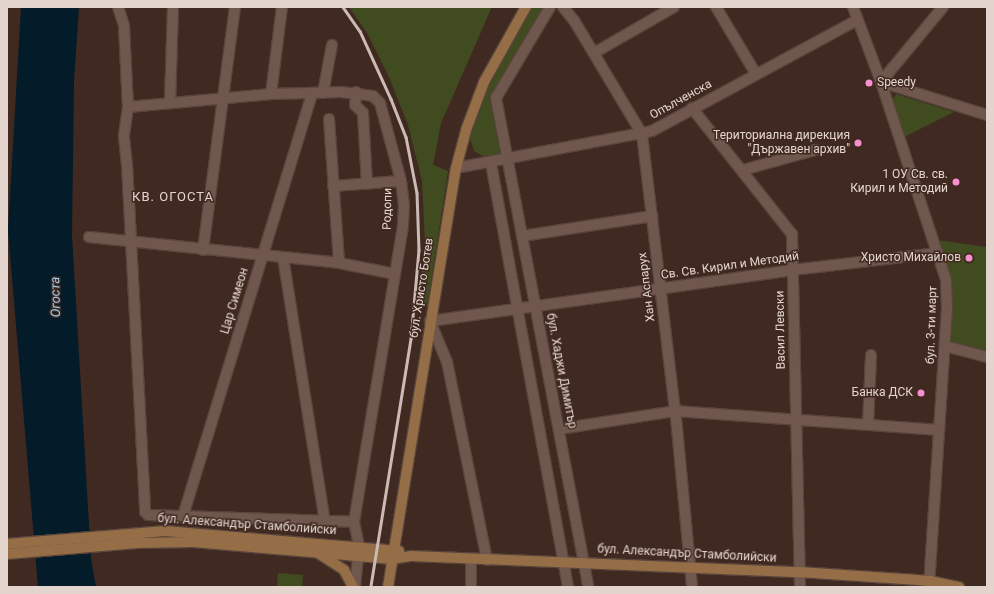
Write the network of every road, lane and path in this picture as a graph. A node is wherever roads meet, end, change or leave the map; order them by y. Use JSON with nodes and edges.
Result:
{"nodes":[{"id":1,"x":118,"y":7,"type":"edge"},
{"id":2,"x":174,"y":7,"type":"edge"},
{"id":3,"x":235,"y":7,"type":"edge"},
{"id":4,"x":282,"y":7,"type":"edge"},
{"id":5,"x":526,"y":7,"type":"edge"},
{"id":6,"x":550,"y":7,"type":"edge"},
{"id":7,"x":563,"y":7,"type":"edge"},
{"id":8,"x":674,"y":7,"type":"edge"},
{"id":9,"x":716,"y":7,"type":"edge"},
{"id":10,"x":852,"y":7,"type":"edge"},
{"id":11,"x":942,"y":7,"type":"edge"},
{"id":12,"x":857,"y":20,"type":"junction"},
{"id":13,"x":332,"y":45,"type":"dead end"},
{"id":14,"x":594,"y":54,"type":"junction"},
{"id":15,"x":756,"y":74,"type":"junction"},
{"id":16,"x":880,"y":82,"type":"junction"},
{"id":17,"x":356,"y":92,"type":"junction"},
{"id":18,"x":323,"y":93,"type":"junction"},
{"id":19,"x":271,"y":94,"type":"junction"},
{"id":20,"x":312,"y":94,"type":"junction"},
{"id":21,"x":224,"y":99,"type":"junction"},
{"id":22,"x":170,"y":102,"type":"junction"},
{"id":23,"x":128,"y":107,"type":"junction"},
{"id":24,"x":692,"y":108,"type":"junction"},
{"id":25,"x":987,"y":115,"type":"edge"},
{"id":26,"x":329,"y":118,"type":"dead end"},
{"id":27,"x":642,"y":134,"type":"junction"},
{"id":28,"x":815,"y":150,"type":"dead end"},
{"id":29,"x":507,"y":160,"type":"junction"},
{"id":30,"x":491,"y":163,"type":"junction"},
{"id":31,"x":456,"y":168,"type":"junction"},
{"id":32,"x":743,"y":170,"type":"junction"},
{"id":33,"x":402,"y":181,"type":"junction"},
{"id":34,"x":367,"y":184,"type":"junction"},
{"id":35,"x":333,"y":186,"type":"junction"},
{"id":36,"x":652,"y":216,"type":"junction"},
{"id":37,"x":522,"y":236,"type":"junction"},
{"id":38,"x":89,"y":237,"type":"dead end"},
{"id":39,"x":131,"y":240,"type":"junction"},
{"id":40,"x":203,"y":250,"type":"junction"},
{"id":41,"x":938,"y":253,"type":"junction"},
{"id":42,"x":263,"y":255,"type":"junction"},
{"id":43,"x":283,"y":257,"type":"junction"},
{"id":44,"x":339,"y":263,"type":"junction"},
{"id":45,"x":793,"y":270,"type":"junction"},
{"id":46,"x":395,"y":274,"type":"junction"},
{"id":47,"x":660,"y":289,"type":"junction"},
{"id":48,"x":536,"y":307,"type":"junction"},
{"id":49,"x":517,"y":310,"type":"junction"},
{"id":50,"x":430,"y":322,"type":"junction"},
{"id":51,"x":945,"y":346,"type":"junction"},
{"id":52,"x":871,"y":355,"type":"dead end"},
{"id":53,"x":987,"y":357,"type":"edge"},
{"id":54,"x":675,"y":411,"type":"junction"},
{"id":55,"x":795,"y":420,"type":"junction"},
{"id":56,"x":868,"y":425,"type":"junction"},
{"id":57,"x":559,"y":429,"type":"junction"},
{"id":58,"x":939,"y":430,"type":"junction"},
{"id":59,"x":183,"y":516,"type":"junction"},
{"id":60,"x":324,"y":522,"type":"junction"},
{"id":61,"x":354,"y":522,"type":"junction"},
{"id":62,"x":138,"y":538,"type":"junction"},
{"id":63,"x":8,"y":549,"type":"edge"},
{"id":64,"x":359,"y":550,"type":"junction"},
{"id":65,"x":314,"y":551,"type":"junction"},
{"id":66,"x":393,"y":554,"type":"junction"},
{"id":67,"x":471,"y":559,"type":"junction"},
{"id":68,"x":487,"y":560,"type":"junction"},
{"id":69,"x":564,"y":562,"type":"junction"},
{"id":70,"x":583,"y":562,"type":"junction"},
{"id":71,"x":690,"y":569,"type":"junction"},
{"id":72,"x":799,"y":572,"type":"junction"},
{"id":73,"x":930,"y":584,"type":"edge"},
{"id":74,"x":354,"y":587,"type":"edge"},
{"id":75,"x":388,"y":587,"type":"edge"},
{"id":76,"x":471,"y":587,"type":"edge"},
{"id":77,"x":568,"y":587,"type":"edge"},
{"id":78,"x":588,"y":587,"type":"edge"},
{"id":79,"x":692,"y":587,"type":"edge"},
{"id":80,"x":800,"y":587,"type":"edge"},
{"id":81,"x":959,"y":587,"type":"edge"}],
"edges":[{"from":1,"to":23,"type":"street"},
{"from":2,"to":22,"type":"street"},
{"from":3,"to":21,"type":"street"},
{"from":4,"to":19,"type":"street"},
{"from":5,"to":31,"type":"main road","name":"бул. Христо Ботев"},
{"from":6,"to":29,"type":"street","name":"бул. Хаджи Димитър"},
{"from":7,"to":14,"type":"street","name":"Хан Аспарух"},
{"from":8,"to":14,"type":"street"},
{"from":9,"to":15,"type":"street"},
{"from":10,"to":12,"type":"street","name":"бул. 3-ти март"},
{"from":11,"to":16,"type":"street"},
{"from":12,"to":15,"type":"street","name":"Опълченска"},
{"from":12,"to":16,"type":"street","name":"бул. 3-ти март"},
{"from":13,"to":18,"type":"street"},
{"from":14,"to":27,"type":"street","name":"Хан Аспарух"},
{"from":15,"to":24,"type":"street","name":"Опълченска"},
{"from":16,"to":25,"type":"street"},
{"from":16,"to":41,"type":"street","name":"бул. 3-ти март"},
{"from":17,"to":18,"type":"street","name":"Родопи"},
{"from":17,"to":33,"type":"street","name":"Родопи"},
{"from":17,"to":34,"type":"street"},
{"from":18,"to":20,"type":"street","name":"Родопи"},
{"from":19,"to":20,"type":"street","name":"Родопи"},
{"from":19,"to":21,"type":"street","name":"Родопи"},
{"from":20,"to":42,"type":"street","name":"Цар Симеон"},
{"from":21,"to":22,"type":"street","name":"Родопи"},
{"from":21,"to":40,"type":"street"},
{"from":22,"to":23,"type":"street","name":"Родопи"},
{"from":23,"to":39,"type":"street"},
{"from":24,"to":27,"type":"street","name":"Опълченска"},
{"from":24,"to":32,"type":"street","name":"Васил Левски"},
{"from":26,"to":35,"type":"street"},
{"from":27,"to":29,"type":"street","name":"Опълченска"},
{"from":27,"to":36,"type":"street","name":"Хан Аспарух"},
{"from":28,"to":32,"type":"street"},
{"from":29,"to":30,"type":"street","name":"Опълченска"},
{"from":29,"to":37,"type":"street","name":"бул. Хаджи Димитър"},
{"from":30,"to":31,"type":"street","name":"Опълченска"},
{"from":30,"to":49,"type":"street"},
{"from":31,"to":50,"type":"main road","name":"бул. Христо Ботев"},
{"from":32,"to":45,"type":"street","name":"Васил Левски"},
{"from":33,"to":34,"type":"street"},
{"from":33,"to":46,"type":"street","name":"Родопи"},
{"from":34,"to":35,"type":"street"},
{"from":35,"to":44,"type":"street"},
{"from":36,"to":37,"type":"street"},
{"from":36,"to":47,"type":"street","name":"Хан Аспарух"},
{"from":37,"to":48,"type":"street","name":"бул. Хаджи Димитър"},
{"from":38,"to":39,"type":"street"},
{"from":39,"to":40,"type":"street"},
{"from":39,"to":59,"type":"street"},
{"from":40,"to":42,"type":"street"},
{"from":41,"to":45,"type":"street","name":"Св. Св. Кирил и Методий"},
{"from":41,"to":51,"type":"street","name":"бул. 3-ти март"},
{"from":42,"to":43,"type":"street"},
{"from":42,"to":59,"type":"street","name":"Цар Симеон"},
{"from":43,"to":44,"type":"street"},
{"from":43,"to":60,"type":"street"},
{"from":44,"to":46,"type":"street"},
{"from":45,"to":47,"type":"street","name":"Св. Св. Кирил и Методий"},
{"from":45,"to":55,"type":"street","name":"Васил Левски"},
{"from":46,"to":61,"type":"street","name":"Родопи"},
{"from":47,"to":48,"type":"street","name":"Св. Св. Кирил и Методий"},
{"from":47,"to":54,"type":"street","name":"Хан Аспарух"},
{"from":48,"to":49,"type":"street","name":"Св. Св. Кирил и Методий"},
{"from":48,"to":57,"type":"street","name":"бул. Хаджи Димитър"},
{"from":49,"to":50,"type":"street","name":"Св. Св. Кирил и Методий"},
{"from":49,"to":69,"type":"street"},
{"from":50,"to":66,"type":"main road","name":"бул. Христо Ботев"},
{"from":50,"to":68,"type":"street"},
{"from":51,"to":53,"type":"street"},
{"from":51,"to":58,"type":"street","name":"бул. 3-ти март"},
{"from":52,"to":56,"type":"street"},
{"from":54,"to":55,"type":"street"},
{"from":54,"to":57,"type":"street"},
{"from":54,"to":71,"type":"street","name":"Хан Аспарух"},
{"from":55,"to":56,"type":"street"},
{"from":55,"to":72,"type":"street","name":"Васил Левски"},
{"from":56,"to":58,"type":"street"},
{"from":57,"to":70,"type":"street","name":"бул. Хаджи Димитър"},
{"from":58,"to":73,"type":"street","name":"бул. 3-ти март"},
{"from":59,"to":60,"type":"street"},
{"from":60,"to":61,"type":"street"},
{"from":61,"to":64,"type":"street","name":"Родопи"},
{"from":62,"to":63,"type":"main road","name":"бул. Александър Стамболийски"},
{"from":62,"to":64,"type":"main road","name":"бул. Александър Стамболийски"},
{"from":62,"to":65,"type":"main road","name":"бул. Александър Стамболийски"},
{"from":64,"to":65,"type":"main road","name":"бул. Александър Стамболийски"},
{"from":64,"to":66,"type":"main road","name":"бул. Александър Стамболийски"},
{"from":64,"to":74,"type":"street"},
{"from":65,"to":74,"type":"main road"},
{"from":66,"to":67,"type":"main road","name":"бул. Александър Стамболийски"},
{"from":66,"to":75,"type":"main road","name":"бул. Христо Ботев"},
{"from":67,"to":68,"type":"main road","name":"бул. Александър Стамболийски"},
{"from":67,"to":76,"type":"street"},
{"from":68,"to":69,"type":"main road","name":"бул. Александър Стамболийски"},
{"from":69,"to":70,"type":"main road","name":"бул. Александър Стамболийски"},
{"from":69,"to":77,"type":"street"},
{"from":70,"to":71,"type":"main road","name":"бул. Александър Стамболийски"},
{"from":70,"to":78,"type":"street","name":"бул. Хаджи Димитър"},
{"from":71,"to":72,"type":"main road","name":"бул. Александър Стамболийски"},
{"from":71,"to":79,"type":"street","name":"Хан Аспарух"},
{"from":72,"to":73,"type":"main road","name":"бул. Александър Стамболийски"},
{"from":72,"to":80,"type":"street","name":"Васил Левски"},
{"from":73,"to":81,"type":"main road","name":"бул. Александър Стамболийски"}]}
